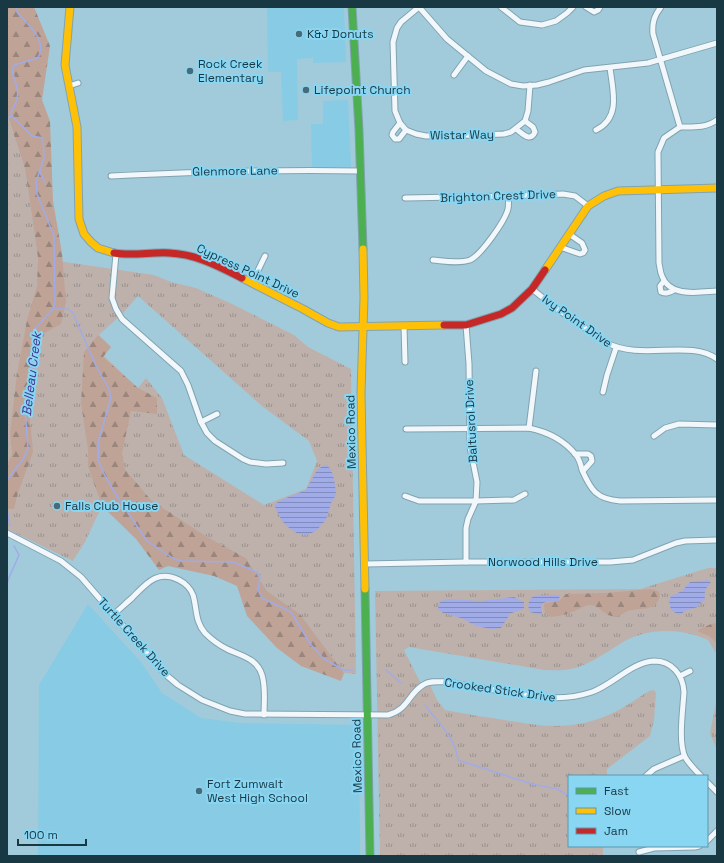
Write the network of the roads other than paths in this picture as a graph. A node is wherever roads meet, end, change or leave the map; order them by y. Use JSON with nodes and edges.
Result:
{"nodes":[{"id":1,"x":70,"y":7,"type":"edge"},
{"id":2,"x":352,"y":7,"type":"edge"},
{"id":3,"x":419,"y":7,"type":"edge"},
{"id":4,"x":501,"y":7,"type":"edge"},
{"id":5,"x":573,"y":7,"type":"edge"},
{"id":6,"x":586,"y":7,"type":"edge"},
{"id":7,"x":600,"y":7,"type":"edge"},
{"id":8,"x":661,"y":7,"type":"edge"},
{"id":9,"x":717,"y":44,"type":"edge"},
{"id":10,"x":468,"y":56,"type":"junction"},
{"id":11,"x":661,"y":60,"type":"junction"},
{"id":12,"x":610,"y":68,"type":"junction"},
{"id":13,"x":454,"y":75,"type":"dead end"},
{"id":14,"x":78,"y":84,"type":"dead end"},
{"id":15,"x":530,"y":85,"type":"junction"},
{"id":16,"x":69,"y":86,"type":"junction"},
{"id":17,"x":717,"y":120,"type":"edge"},
{"id":18,"x":525,"y":121,"type":"junction"},
{"id":19,"x":400,"y":123,"type":"junction"},
{"id":20,"x":680,"y":127,"type":"junction"},
{"id":21,"x":516,"y":129,"type":"junction"},
{"id":22,"x":406,"y":130,"type":"junction"},
{"id":23,"x":596,"y":130,"type":"dead end"},
{"id":24,"x":360,"y":171,"type":"junction"},
{"id":25,"x":111,"y":176,"type":"dead end"},
{"id":26,"x":717,"y":188,"type":"edge"},
{"id":27,"x":658,"y":189,"type":"junction"},
{"id":28,"x":509,"y":196,"type":"junction"},
{"id":29,"x":406,"y":198,"type":"dead end"},
{"id":30,"x":588,"y":206,"type":"junction"},
{"id":31,"x":569,"y":234,"type":"junction"},
{"id":32,"x":560,"y":247,"type":"junction"},
{"id":33,"x":116,"y":254,"type":"junction"},
{"id":34,"x":265,"y":256,"type":"dead end"},
{"id":35,"x":433,"y":260,"type":"dead end"},
{"id":36,"x":664,"y":281,"type":"junction"},
{"id":37,"x":252,"y":282,"type":"junction"},
{"id":38,"x":532,"y":289,"type":"junction"},
{"id":39,"x":674,"y":290,"type":"junction"},
{"id":40,"x":717,"y":292,"type":"edge"},
{"id":41,"x":466,"y":325,"type":"junction"},
{"id":42,"x":404,"y":326,"type":"junction"},
{"id":43,"x":363,"y":327,"type":"junction"},
{"id":44,"x":616,"y":348,"type":"junction"},
{"id":45,"x":717,"y":359,"type":"edge"},
{"id":46,"x":405,"y":362,"type":"dead end"},
{"id":47,"x":536,"y":371,"type":"dead end"},
{"id":48,"x":603,"y":392,"type":"dead end"},
{"id":49,"x":217,"y":414,"type":"dead end"},
{"id":50,"x":201,"y":422,"type":"junction"},
{"id":51,"x":717,"y":425,"type":"edge"},
{"id":52,"x":471,"y":428,"type":"junction"},
{"id":53,"x":529,"y":428,"type":"junction"},
{"id":54,"x":406,"y":429,"type":"dead end"},
{"id":55,"x":654,"y":436,"type":"dead end"},
{"id":56,"x":575,"y":454,"type":"junction"},
{"id":57,"x":283,"y":463,"type":"dead end"},
{"id":58,"x":583,"y":471,"type":"junction"},
{"id":59,"x":525,"y":494,"type":"dead end"},
{"id":60,"x":405,"y":496,"type":"dead end"},
{"id":61,"x":717,"y":500,"type":"edge"},
{"id":62,"x":476,"y":501,"type":"junction"},
{"id":63,"x":7,"y":533,"type":"edge"},
{"id":64,"x":717,"y":540,"type":"edge"},
{"id":65,"x":466,"y":562,"type":"junction"},
{"id":66,"x":365,"y":564,"type":"junction"},
{"id":67,"x":114,"y":614,"type":"junction"},
{"id":68,"x":690,"y":671,"type":"dead end"},
{"id":69,"x":680,"y":676,"type":"junction"},
{"id":70,"x":264,"y":715,"type":"junction"},
{"id":71,"x":368,"y":716,"type":"junction"},
{"id":72,"x":684,"y":756,"type":"junction"},
{"id":73,"x":647,"y":775,"type":"edge"},
{"id":74,"x":700,"y":775,"type":"edge"},
{"id":75,"x":708,"y":783,"type":"edge"},
{"id":76,"x":717,"y":792,"type":"edge"},
{"id":77,"x":717,"y":831,"type":"edge"},
{"id":78,"x":708,"y":840,"type":"edge"},
{"id":79,"x":695,"y":847,"type":"edge"},
{"id":80,"x":639,"y":852,"type":"dead end"},
{"id":81,"x":370,"y":856,"type":"edge"}],
"edges":[{"from":1,"to":16,"type":"street","name":"Cypress Point Drive"},
{"from":2,"to":24,"type":"street","name":"Mexico Road"},
{"from":3,"to":10,"type":"street"},
{"from":3,"to":19,"type":"street"},
{"from":4,"to":5,"type":"street"},
{"from":6,"to":7,"type":"street"},
{"from":8,"to":11,"type":"street"},
{"from":9,"to":11,"type":"street"},
{"from":10,"to":13,"type":"street"},
{"from":10,"to":15,"type":"street"},
{"from":11,"to":12,"type":"street"},
{"from":11,"to":20,"type":"street"},
{"from":12,"to":15,"type":"street"},
{"from":12,"to":23,"type":"street"},
{"from":14,"to":16,"type":"street"},
{"from":15,"to":18,"type":"street"},
{"from":16,"to":33,"type":"street","name":"Cypress Point Drive"},
{"from":17,"to":20,"type":"street"},
{"from":18,"to":21,"type":"street","name":"Wistar Way"},
{"from":18,"to":21,"type":"street"},
{"from":19,"to":22,"type":"street"},
{"from":19,"to":22,"type":"street"},
{"from":20,"to":27,"type":"street"},
{"from":21,"to":22,"type":"street","name":"Wistar Way"},
{"from":24,"to":25,"type":"street","name":"Glenmore Lane"},
{"from":24,"to":43,"type":"street","name":"Mexico Road"},
{"from":26,"to":27,"type":"street"},
{"from":27,"to":30,"type":"street"},
{"from":27,"to":36,"type":"street"},
{"from":28,"to":29,"type":"street","name":"Brighton Crest Drive"},
{"from":28,"to":30,"type":"street","name":"Brighton Crest Drive"},
{"from":28,"to":35,"type":"street"},
{"from":30,"to":31,"type":"street","name":"Cypress Point Drive"},
{"from":31,"to":32,"type":"street","name":"Cypress Point Drive"},
{"from":31,"to":32,"type":"street"},
{"from":32,"to":38,"type":"street","name":"Cypress Point Drive"},
{"from":33,"to":37,"type":"street","name":"Cypress Point Drive"},
{"from":33,"to":50,"type":"street"},
{"from":34,"to":37,"type":"street"},
{"from":36,"to":39,"type":"street"},
{"from":36,"to":39,"type":"street"},
{"from":37,"to":43,"type":"street","name":"Cypress Point Drive"},
{"from":38,"to":41,"type":"street","name":"Cypress Point Drive"},
{"from":38,"to":44,"type":"street","name":"Ivy Point Drive"},
{"from":39,"to":40,"type":"street"},
{"from":41,"to":42,"type":"street","name":"Cypress Point Drive"},
{"from":41,"to":52,"type":"street","name":"Baltusrol Drive"},
{"from":42,"to":43,"type":"street","name":"Cypress Point Drive"},
{"from":42,"to":46,"type":"street"},
{"from":43,"to":66,"type":"street","name":"Mexico Road"},
{"from":44,"to":45,"type":"street","name":"Ivy Point Drive"},
{"from":44,"to":48,"type":"street"},
{"from":47,"to":53,"type":"street"},
{"from":49,"to":50,"type":"street"},
{"from":50,"to":57,"type":"street"},
{"from":51,"to":55,"type":"street"},
{"from":52,"to":53,"type":"street"},
{"from":52,"to":54,"type":"street"},
{"from":52,"to":62,"type":"street","name":"Baltusrol Drive"},
{"from":53,"to":56,"type":"street"},
{"from":56,"to":58,"type":"street"},
{"from":56,"to":58,"type":"street"},
{"from":58,"to":61,"type":"street"},
{"from":59,"to":62,"type":"street"},
{"from":60,"to":62,"type":"street"},
{"from":62,"to":65,"type":"street","name":"Baltusrol Drive"},
{"from":63,"to":67,"type":"street","name":"Turtle Creek Drive"},
{"from":64,"to":65,"type":"street","name":"Norwood Hills Drive"},
{"from":65,"to":66,"type":"street","name":"Norwood Hills Drive"},
{"from":66,"to":71,"type":"street","name":"Mexico Road"},
{"from":67,"to":70,"type":"street","name":"Turtle Creek Drive"},
{"from":67,"to":70,"type":"street"},
{"from":68,"to":69,"type":"street"},
{"from":69,"to":71,"type":"street","name":"Crooked Stick Drive"},
{"from":69,"to":72,"type":"street"},
{"from":70,"to":71,"type":"street","name":"Turtle Creek Drive"},
{"from":71,"to":81,"type":"street","name":"Mexico Road"},
{"from":72,"to":73,"type":"street"},
{"from":72,"to":74,"type":"street"},
{"from":75,"to":76,"type":"street"},
{"from":77,"to":78,"type":"street"},
{"from":79,"to":80,"type":"street"}]}
